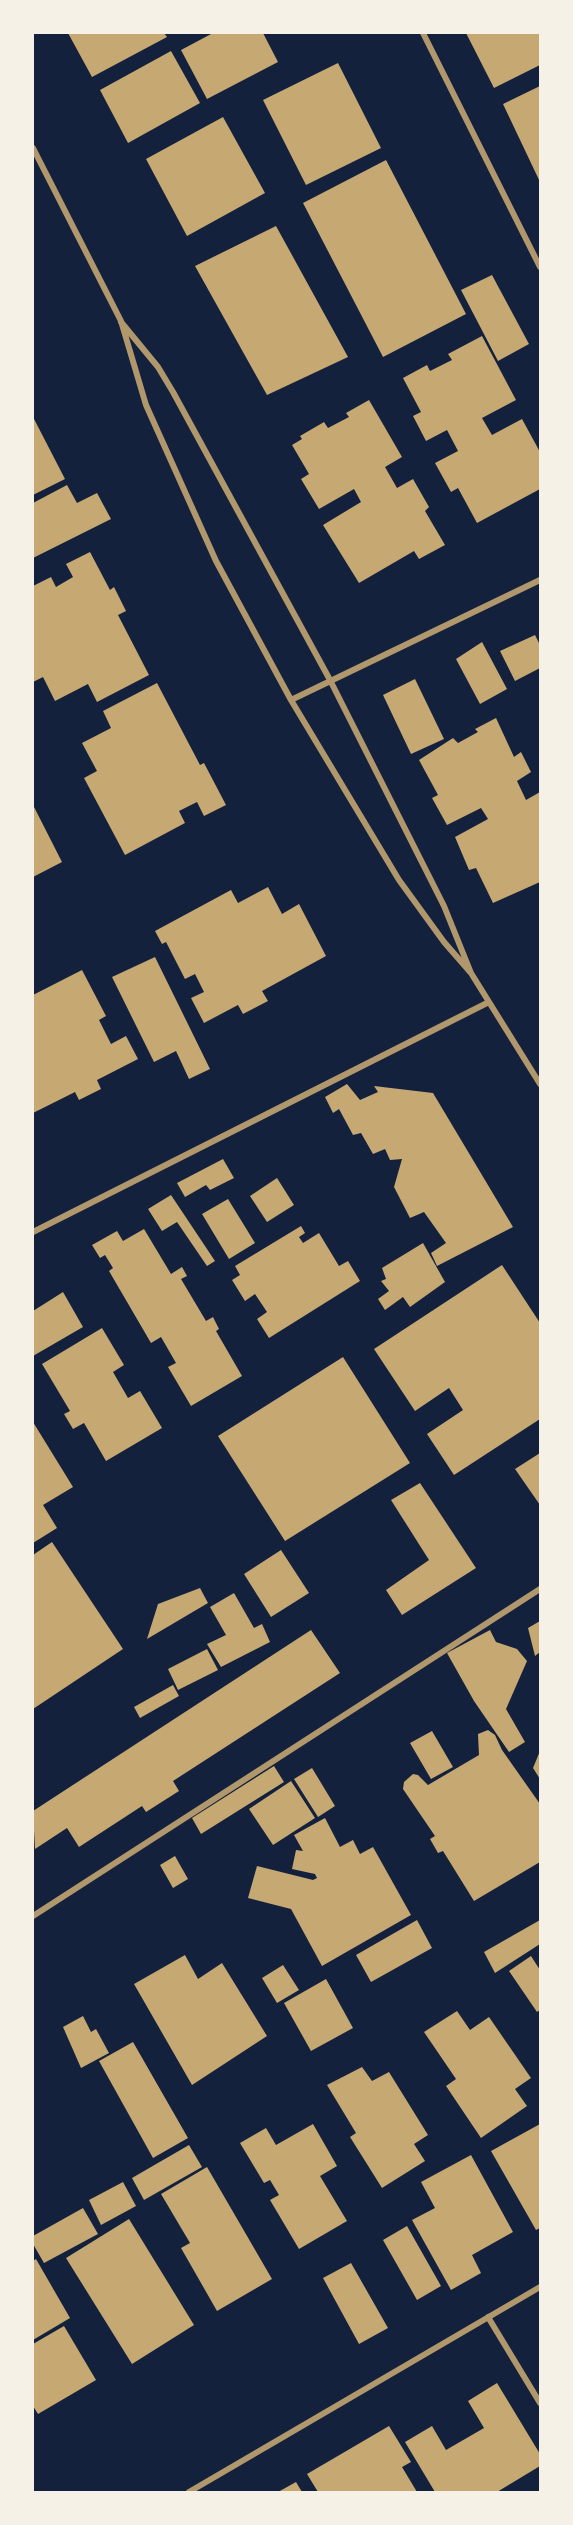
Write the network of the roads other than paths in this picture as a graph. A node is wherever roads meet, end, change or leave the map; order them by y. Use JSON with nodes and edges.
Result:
{"nodes":[{"id":1,"x":423,"y":33,"type":"edge"},
{"id":2,"x":33,"y":148,"type":"edge"},
{"id":3,"x":540,"y":267,"type":"edge"},
{"id":4,"x":121,"y":321,"type":"junction"},
{"id":5,"x":540,"y":580,"type":"edge"},
{"id":6,"x":330,"y":680,"type":"junction"},
{"id":7,"x":291,"y":700,"type":"junction"},
{"id":8,"x":471,"y":974,"type":"junction"},
{"id":9,"x":487,"y":1003,"type":"junction"},
{"id":10,"x":540,"y":1084,"type":"edge"},
{"id":11,"x":33,"y":1232,"type":"edge"},
{"id":12,"x":540,"y":1589,"type":"edge"},
{"id":13,"x":33,"y":1916,"type":"edge"},
{"id":14,"x":540,"y":2288,"type":"edge"},
{"id":15,"x":488,"y":2316,"type":"junction"},
{"id":16,"x":540,"y":2403,"type":"edge"},
{"id":17,"x":189,"y":2492,"type":"edge"}],
"edges":[{"from":1,"to":3,"type":"street"},
{"from":2,"to":4,"type":"street"},
{"from":4,"to":6,"type":"street"},
{"from":4,"to":7,"type":"street"},
{"from":5,"to":6,"type":"street"},
{"from":6,"to":7,"type":"street"},
{"from":6,"to":8,"type":"street"},
{"from":7,"to":8,"type":"street"},
{"from":8,"to":9,"type":"street"},
{"from":9,"to":10,"type":"street"},
{"from":9,"to":11,"type":"street"},
{"from":12,"to":13,"type":"street"},
{"from":14,"to":15,"type":"street"},
{"from":15,"to":16,"type":"street"},
{"from":15,"to":17,"type":"street"}]}
